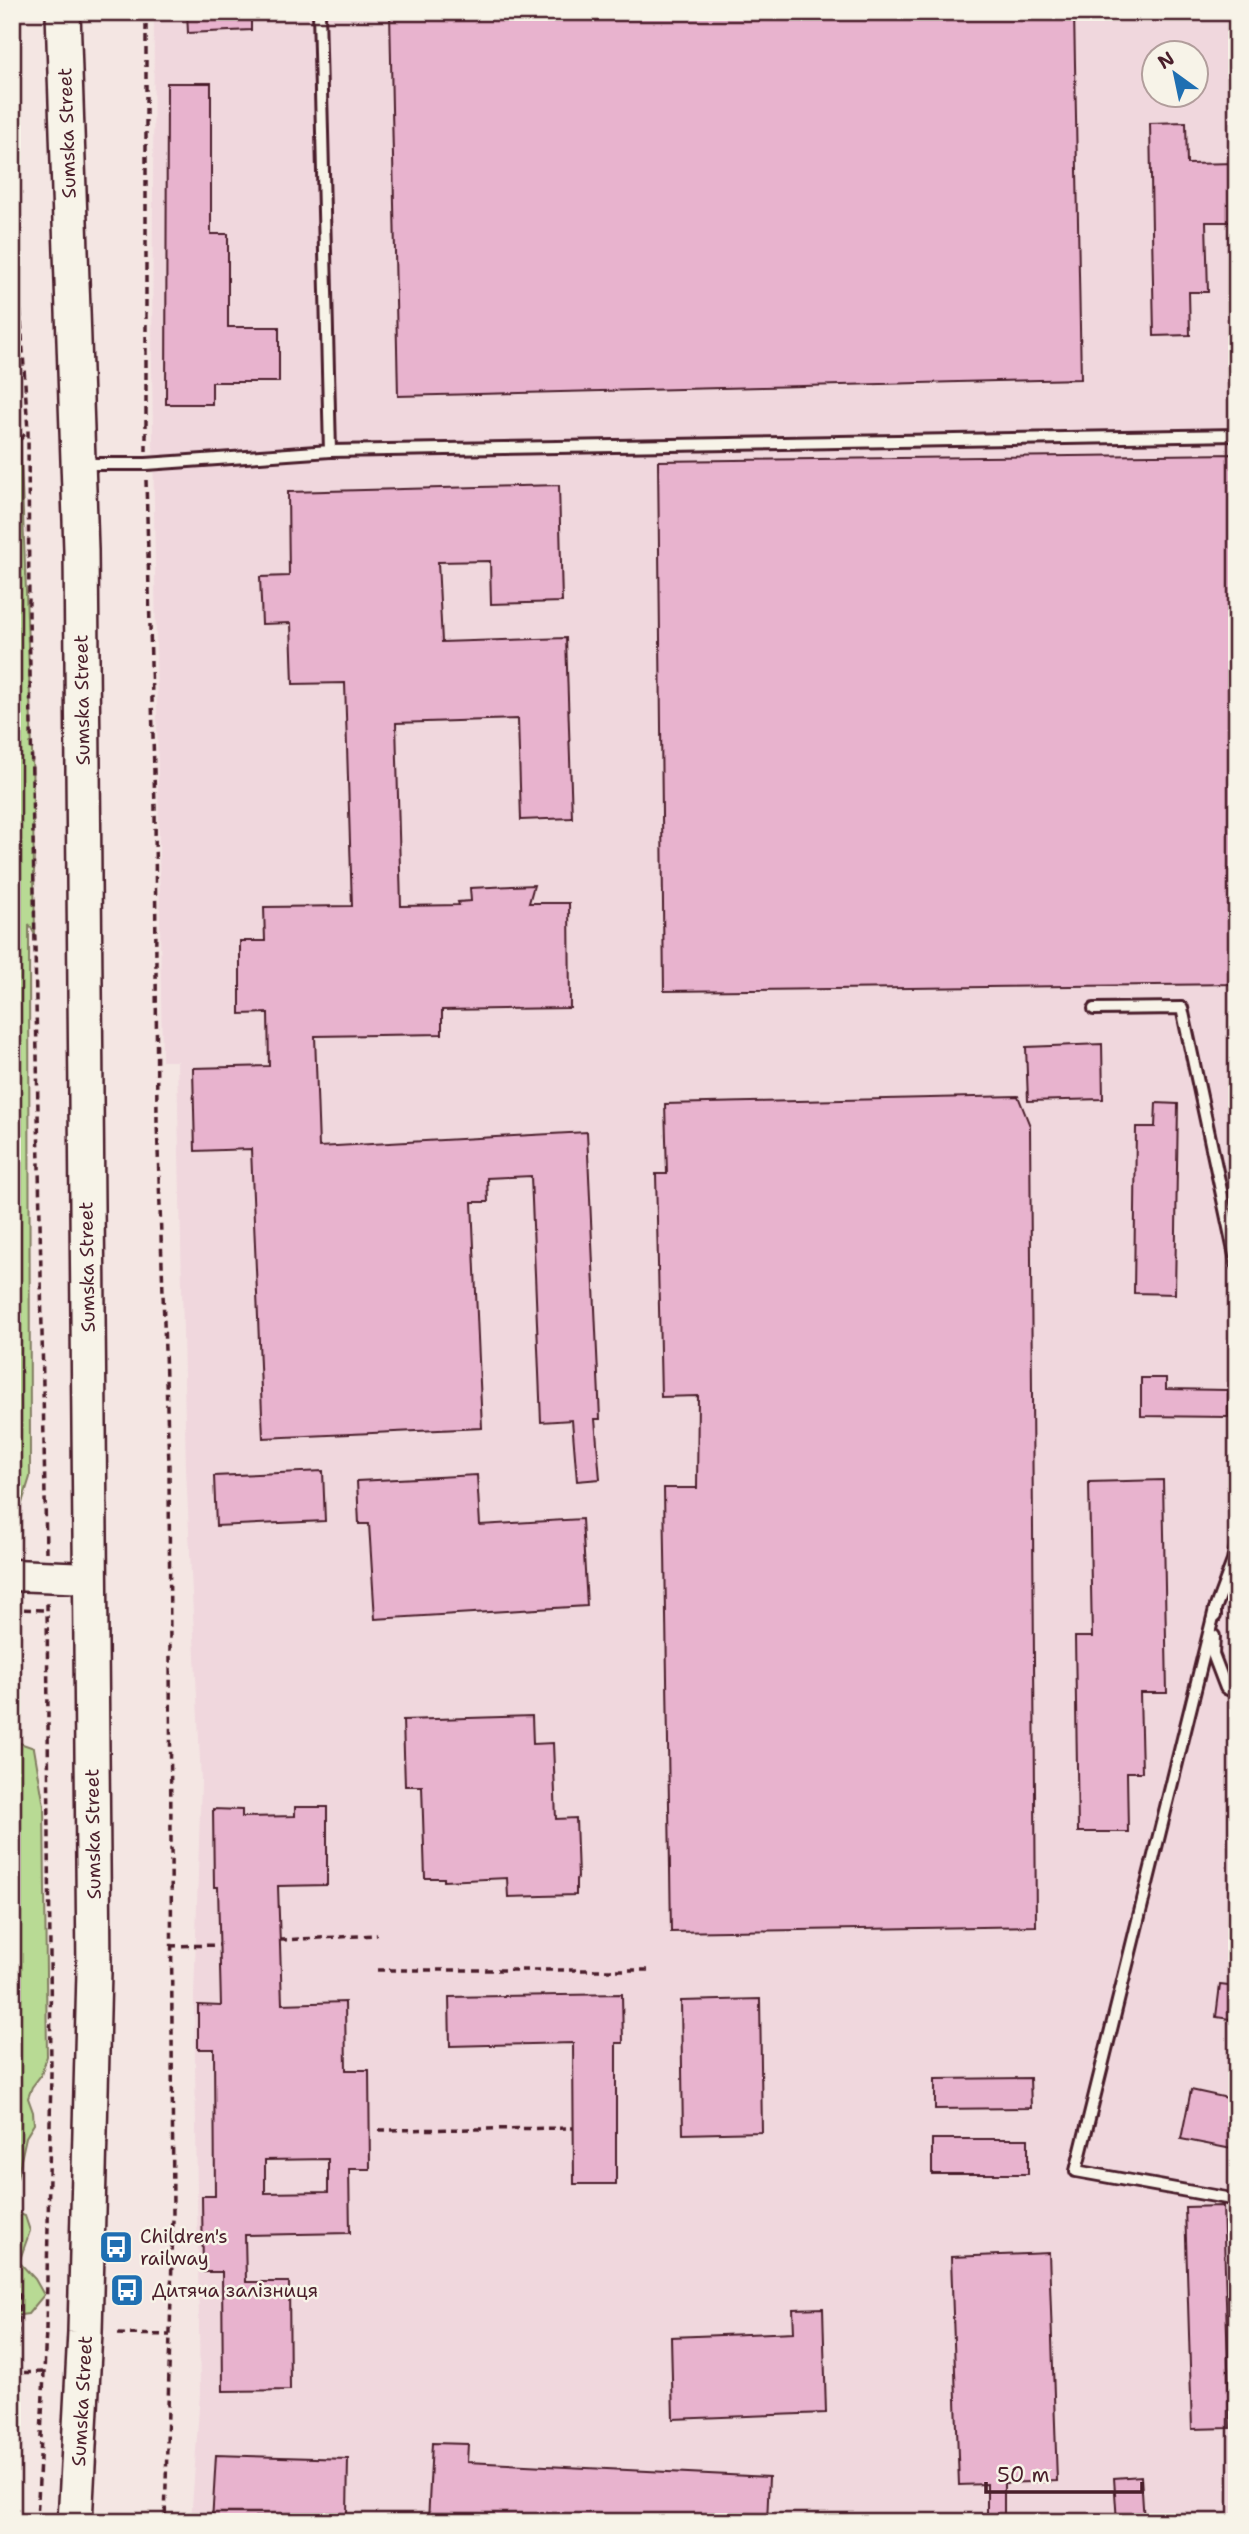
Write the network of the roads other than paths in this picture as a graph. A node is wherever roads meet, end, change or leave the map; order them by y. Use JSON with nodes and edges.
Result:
{"nodes":[{"id":1,"x":63,"y":12,"type":"edge"},
{"id":2,"x":319,"y":12,"type":"edge"},
{"id":3,"x":1237,"y":435,"type":"edge"},
{"id":4,"x":330,"y":450,"type":"junction"},
{"id":5,"x":79,"y":464,"type":"junction"},
{"id":6,"x":1094,"y":1009,"type":"dead end"},
{"id":7,"x":1236,"y":1261,"type":"edge"},
{"id":8,"x":1237,"y":1542,"type":"edge"},
{"id":9,"x":1235,"y":1561,"type":"edge"},
{"id":10,"x":12,"y":1575,"type":"edge"},
{"id":11,"x":90,"y":1577,"type":"junction"},
{"id":12,"x":1215,"y":1609,"type":"junction"},
{"id":13,"x":1237,"y":1693,"type":"edge"},
{"id":14,"x":1237,"y":2200,"type":"edge"},
{"id":15,"x":75,"y":2522,"type":"edge"}],
"edges":[{"from":1,"to":5,"type":"main road","name":"Sumska Street"},
{"from":2,"to":4,"type":"lane"},
{"from":3,"to":4,"type":"lane"},
{"from":4,"to":5,"type":"lane"},
{"from":5,"to":11,"type":"main road","name":"Sumska Street"},
{"from":6,"to":7,"type":"lane"},
{"from":8,"to":9,"type":"lane"},
{"from":9,"to":12,"type":"lane"},
{"from":10,"to":11,"type":"main road"},
{"from":11,"to":15,"type":"main road","name":"Sumska Street"},
{"from":12,"to":13,"type":"lane"},
{"from":12,"to":14,"type":"lane"}]}
